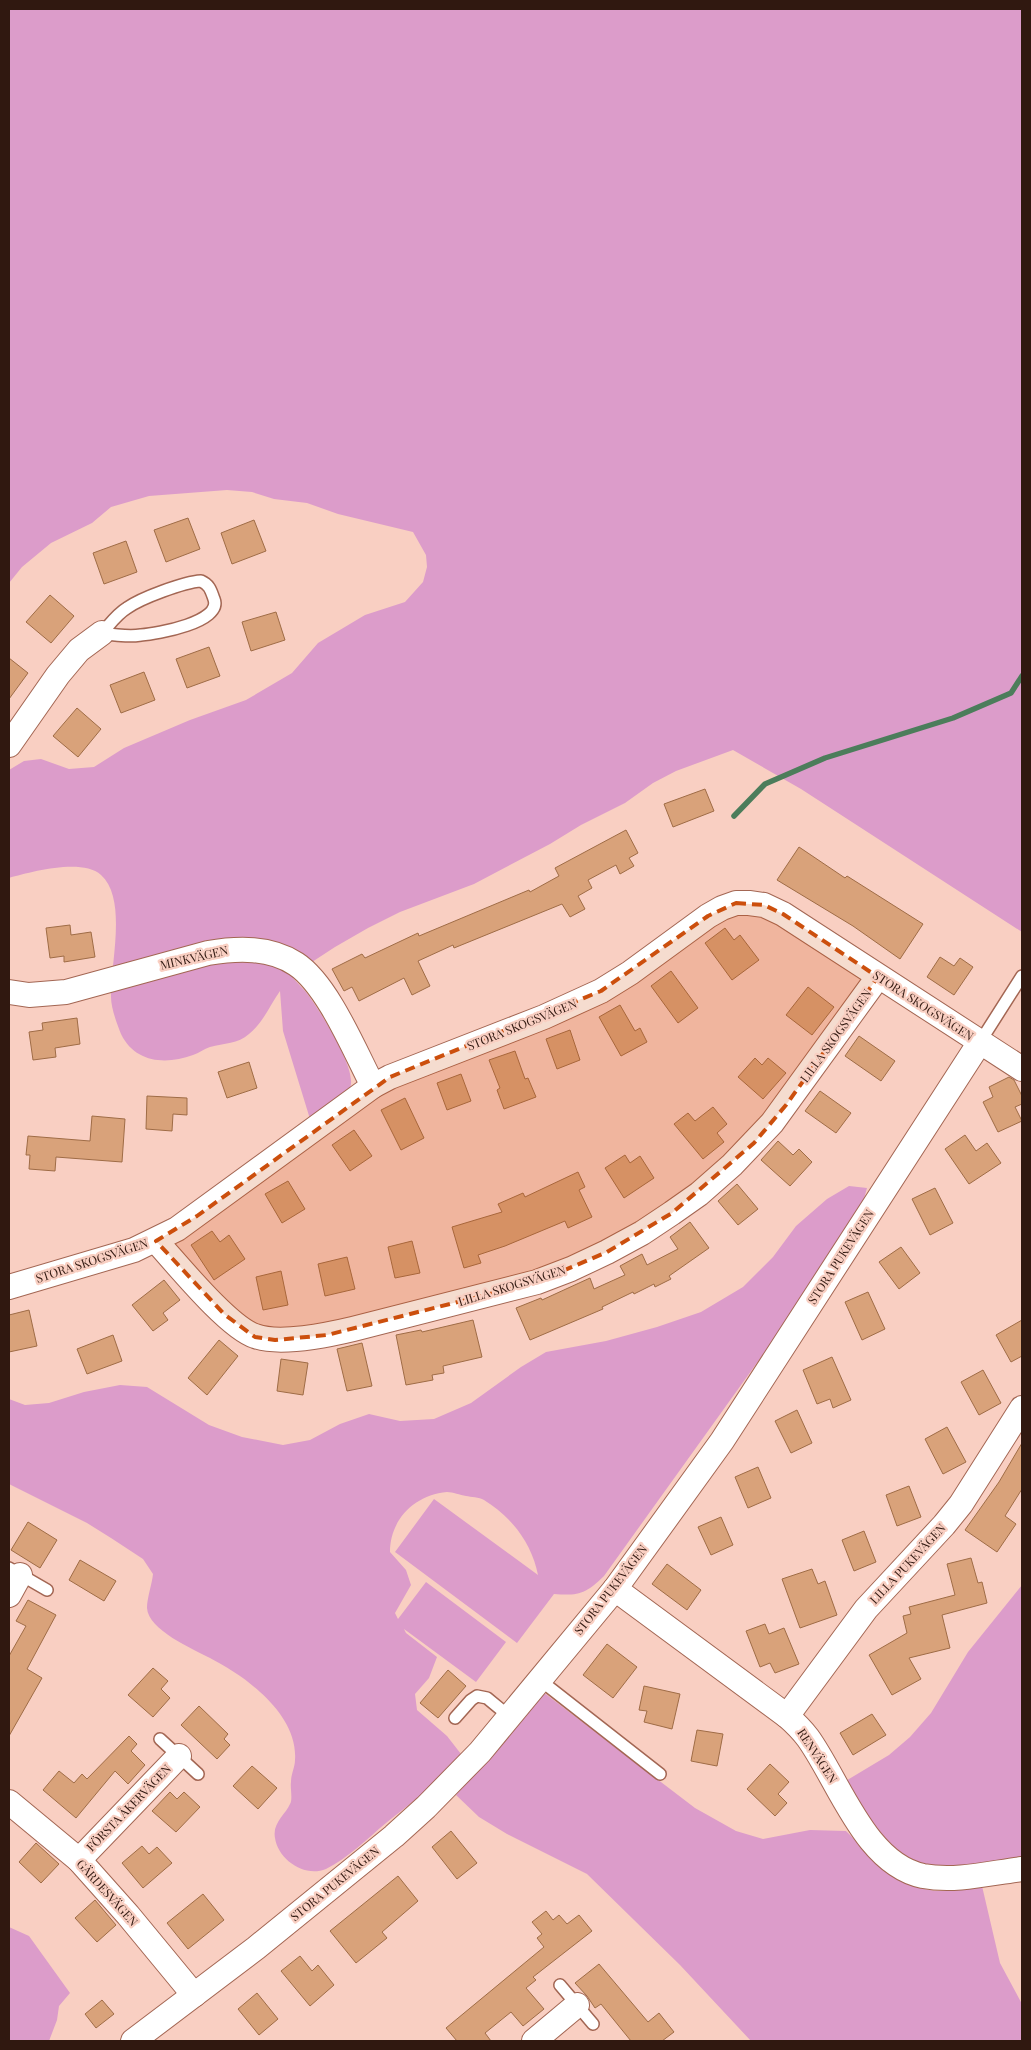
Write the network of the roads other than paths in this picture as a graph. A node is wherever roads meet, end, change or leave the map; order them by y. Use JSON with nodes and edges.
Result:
{"nodes":[{"id":1,"x":102,"y":633,"type":"junction"},
{"id":2,"x":9,"y":745,"type":"edge"},
{"id":3,"x":1022,"y":976,"type":"edge"},
{"id":4,"x":878,"y":977,"type":"junction"},
{"id":5,"x":9,"y":992,"type":"edge"},
{"id":6,"x":980,"y":1042,"type":"junction"},
{"id":7,"x":1022,"y":1069,"type":"edge"},
{"id":8,"x":373,"y":1086,"type":"junction"},
{"id":9,"x":156,"y":1241,"type":"junction"},
{"id":10,"x":9,"y":1287,"type":"edge"},
{"id":11,"x":1022,"y":1408,"type":"edge"},
{"id":12,"x":14,"y":1571,"type":"edge"},
{"id":13,"x":615,"y":1588,"type":"junction"},
{"id":14,"x":47,"y":1590,"type":"dead end"},
{"id":15,"x":9,"y":1596,"type":"edge"},
{"id":16,"x":540,"y":1680,"type":"junction"},
{"id":17,"x":787,"y":1716,"type":"junction"},
{"id":18,"x":510,"y":1717,"type":"junction"},
{"id":19,"x":456,"y":1718,"type":"dead end"},
{"id":20,"x":160,"y":1739,"type":"dead end"},
{"id":21,"x":179,"y":1756,"type":"junction"},
{"id":22,"x":198,"y":1774,"type":"dead end"},
{"id":23,"x":660,"y":1774,"type":"dead end"},
{"id":24,"x":9,"y":1802,"type":"edge"},
{"id":25,"x":79,"y":1860,"type":"junction"},
{"id":26,"x":1022,"y":1869,"type":"edge"},
{"id":27,"x":560,"y":1985,"type":"dead end"},
{"id":28,"x":194,"y":1996,"type":"junction"},
{"id":29,"x":577,"y":2005,"type":"junction"},
{"id":30,"x":593,"y":2024,"type":"dead end"},
{"id":31,"x":146,"y":2037,"type":"edge"},
{"id":32,"x":534,"y":2041,"type":"edge"}],
"edges":[{"from":1,"to":1,"type":"lane"},
{"from":1,"to":2,"type":"street"},
{"from":3,"to":6,"type":"lane"},
{"from":4,"to":6,"type":"street","name":"STORA SKOGSVÄGEN"},
{"from":4,"to":8,"type":"street","name":"STORA SKOGSVÄGEN"},
{"from":4,"to":9,"type":"street","name":"LILLA SKOGSVÄGEN"},
{"from":5,"to":8,"type":"street","name":"MINKVÄGEN"},
{"from":6,"to":7,"type":"street","name":"STORA SKOGSVÄGEN"},
{"from":6,"to":13,"type":"street","name":"STORA PUKEVÄGEN"},
{"from":8,"to":9,"type":"street","name":"STORA SKOGSVÄGEN"},
{"from":9,"to":10,"type":"street","name":"STORA SKOGSVÄGEN"},
{"from":11,"to":17,"type":"street","name":"LILLA PUKEVÄGEN"},
{"from":12,"to":14,"type":"lane"},
{"from":12,"to":15,"type":"street"},
{"from":13,"to":16,"type":"street","name":"STORA PUKEVÄGEN"},
{"from":13,"to":17,"type":"street","name":"RENVÄGEN"},
{"from":16,"to":18,"type":"street","name":"STORA PUKEVÄGEN"},
{"from":16,"to":23,"type":"lane"},
{"from":17,"to":26,"type":"street","name":"RENVÄGEN"},
{"from":18,"to":19,"type":"lane"},
{"from":18,"to":28,"type":"street","name":"STORA PUKEVÄGEN"},
{"from":20,"to":21,"type":"lane"},
{"from":21,"to":22,"type":"lane"},
{"from":21,"to":25,"type":"street","name":"FÖRSTA ÅKERVÄGEN"},
{"from":24,"to":25,"type":"street","name":"GÄRDESVÄGEN"},
{"from":25,"to":28,"type":"street","name":"GÄRDESVÄGEN"},
{"from":27,"to":29,"type":"lane"},
{"from":28,"to":31,"type":"street","name":"STORA PUKEVÄGEN"},
{"from":29,"to":30,"type":"lane"},
{"from":29,"to":32,"type":"street"}]}
